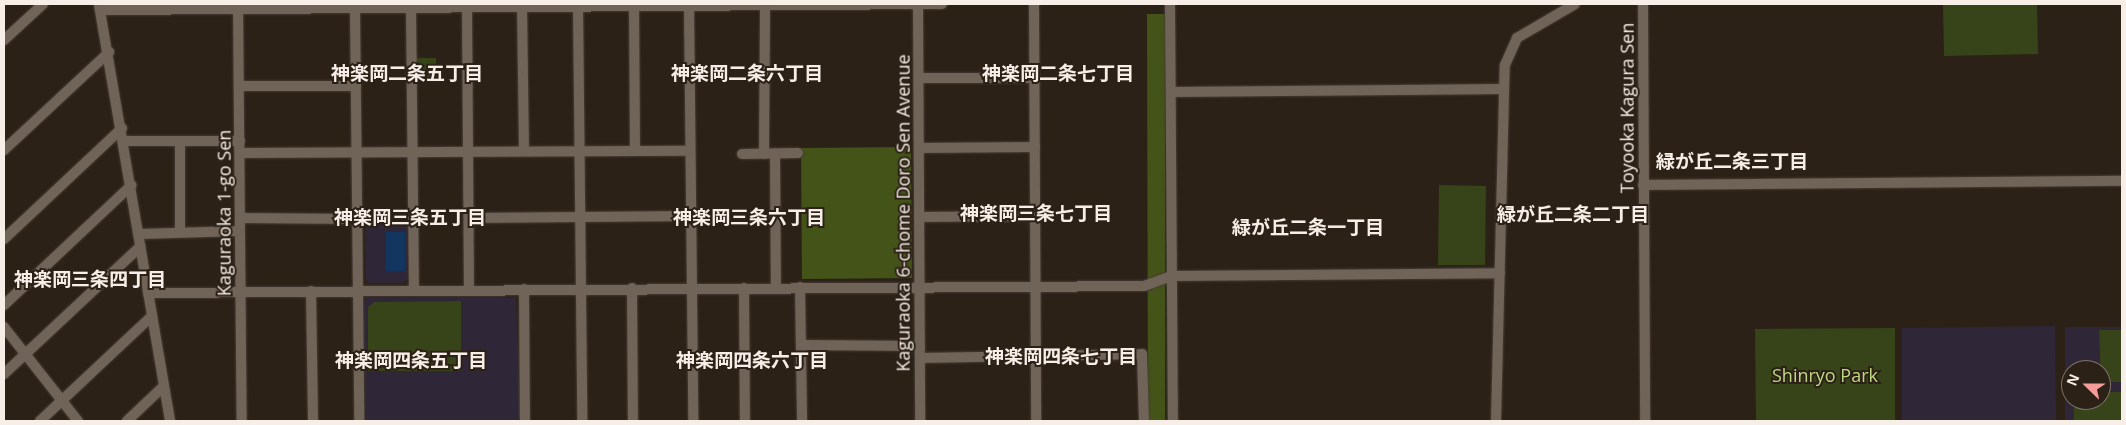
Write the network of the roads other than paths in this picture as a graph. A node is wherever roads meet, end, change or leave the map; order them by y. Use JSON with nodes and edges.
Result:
{"nodes":[{"id":1,"x":43,"y":4,"type":"edge"},
{"id":2,"x":752,"y":4,"type":"edge"},
{"id":3,"x":765,"y":4,"type":"edge"},
{"id":4,"x":914,"y":4,"type":"edge"},
{"id":5,"x":942,"y":4,"type":"edge"},
{"id":6,"x":1034,"y":4,"type":"edge"},
{"id":7,"x":1170,"y":4,"type":"edge"},
{"id":8,"x":1575,"y":4,"type":"edge"},
{"id":9,"x":1644,"y":4,"type":"edge"},
{"id":10,"x":318,"y":5,"type":"edge"},
{"id":11,"x":438,"y":5,"type":"edge"},
{"id":12,"x":550,"y":5,"type":"edge"},
{"id":13,"x":590,"y":5,"type":"edge"},
{"id":14,"x":632,"y":5,"type":"edge"},
{"id":15,"x":690,"y":5,"type":"edge"},
{"id":16,"x":196,"y":6,"type":"edge"},
{"id":17,"x":238,"y":6,"type":"edge"},
{"id":18,"x":411,"y":6,"type":"junction"},
{"id":19,"x":467,"y":6,"type":"junction"},
{"id":20,"x":522,"y":6,"type":"junction"},
{"id":21,"x":578,"y":6,"type":"junction"},
{"id":22,"x":100,"y":7,"type":"edge"},
{"id":23,"x":356,"y":7,"type":"junction"},
{"id":24,"x":4,"y":40,"type":"edge"},
{"id":25,"x":109,"y":52,"type":"junction"},
{"id":26,"x":919,"y":78,"type":"junction"},
{"id":27,"x":1035,"y":78,"type":"junction"},
{"id":28,"x":240,"y":86,"type":"junction"},
{"id":29,"x":356,"y":86,"type":"junction"},
{"id":30,"x":1503,"y":89,"type":"junction"},
{"id":31,"x":1171,"y":92,"type":"junction"},
{"id":32,"x":122,"y":128,"type":"junction"},
{"id":33,"x":124,"y":141,"type":"junction"},
{"id":34,"x":240,"y":141,"type":"junction"},
{"id":35,"x":180,"y":142,"type":"junction"},
{"id":36,"x":1035,"y":147,"type":"junction"},
{"id":37,"x":919,"y":148,"type":"junction"},
{"id":38,"x":4,"y":150,"type":"edge"},
{"id":39,"x":524,"y":150,"type":"junction"},
{"id":40,"x":635,"y":150,"type":"junction"},
{"id":41,"x":690,"y":150,"type":"junction"},
{"id":42,"x":579,"y":151,"type":"junction"},
{"id":43,"x":357,"y":152,"type":"junction"},
{"id":44,"x":412,"y":152,"type":"junction"},
{"id":45,"x":468,"y":152,"type":"junction"},
{"id":46,"x":240,"y":153,"type":"junction"},
{"id":47,"x":798,"y":153,"type":"dead end"},
{"id":48,"x":742,"y":154,"type":"dead end"},
{"id":49,"x":764,"y":154,"type":"junction"},
{"id":50,"x":775,"y":154,"type":"junction"},
{"id":51,"x":2122,"y":182,"type":"edge"},
{"id":52,"x":132,"y":184,"type":"junction"},
{"id":53,"x":1643,"y":185,"type":"junction"},
{"id":54,"x":691,"y":216,"type":"junction"},
{"id":55,"x":1034,"y":216,"type":"junction"},
{"id":56,"x":580,"y":217,"type":"junction"},
{"id":57,"x":919,"y":217,"type":"junction"},
{"id":58,"x":240,"y":218,"type":"junction"},
{"id":59,"x":469,"y":218,"type":"junction"},
{"id":60,"x":358,"y":219,"type":"junction"},
{"id":61,"x":240,"y":231,"type":"junction"},
{"id":62,"x":180,"y":232,"type":"junction"},
{"id":63,"x":140,"y":234,"type":"junction"},
{"id":64,"x":4,"y":239,"type":"edge"},
{"id":65,"x":142,"y":246,"type":"junction"},
{"id":66,"x":1500,"y":273,"type":"junction"},
{"id":67,"x":1172,"y":276,"type":"junction"},
{"id":68,"x":1035,"y":286,"type":"junction"},
{"id":69,"x":776,"y":287,"type":"junction"},
{"id":70,"x":800,"y":287,"type":"junction"},
{"id":71,"x":920,"y":287,"type":"junction"},
{"id":72,"x":632,"y":288,"type":"junction"},
{"id":73,"x":692,"y":288,"type":"junction"},
{"id":74,"x":744,"y":288,"type":"junction"},
{"id":75,"x":469,"y":289,"type":"junction"},
{"id":76,"x":524,"y":289,"type":"junction"},
{"id":77,"x":581,"y":289,"type":"junction"},
{"id":78,"x":358,"y":290,"type":"junction"},
{"id":79,"x":414,"y":290,"type":"junction"},
{"id":80,"x":311,"y":291,"type":"junction"},
{"id":81,"x":241,"y":292,"type":"junction"},
{"id":82,"x":148,"y":293,"type":"junction"},
{"id":83,"x":4,"y":304,"type":"edge"},
{"id":84,"x":152,"y":316,"type":"junction"},
{"id":85,"x":4,"y":327,"type":"edge"},
{"id":86,"x":801,"y":345,"type":"junction"},
{"id":87,"x":920,"y":346,"type":"junction"},
{"id":88,"x":25,"y":354,"type":"junction"},
{"id":89,"x":1036,"y":354,"type":"junction"},
{"id":90,"x":920,"y":358,"type":"junction"},
{"id":91,"x":4,"y":374,"type":"edge"},
{"id":92,"x":164,"y":386,"type":"junction"},
{"id":93,"x":61,"y":400,"type":"junction"},
{"id":94,"x":40,"y":421,"type":"edge"},
{"id":95,"x":78,"y":421,"type":"edge"},
{"id":96,"x":127,"y":421,"type":"edge"},
{"id":97,"x":170,"y":421,"type":"edge"},
{"id":98,"x":242,"y":421,"type":"edge"},
{"id":99,"x":313,"y":421,"type":"edge"},
{"id":100,"x":359,"y":421,"type":"edge"},
{"id":101,"x":525,"y":421,"type":"edge"},
{"id":102,"x":582,"y":421,"type":"edge"},
{"id":103,"x":633,"y":421,"type":"edge"},
{"id":104,"x":693,"y":421,"type":"edge"},
{"id":105,"x":746,"y":421,"type":"edge"},
{"id":106,"x":802,"y":421,"type":"edge"},
{"id":107,"x":920,"y":421,"type":"edge"},
{"id":108,"x":1036,"y":421,"type":"edge"},
{"id":109,"x":1144,"y":421,"type":"edge"},
{"id":110,"x":1173,"y":421,"type":"edge"},
{"id":111,"x":1496,"y":421,"type":"edge"},
{"id":112,"x":1645,"y":421,"type":"edge"}],
"edges":[{"from":1,"to":24,"type":"street"},
{"from":2,"to":3,"type":"street"},
{"from":2,"to":15,"type":"street"},
{"from":3,"to":4,"type":"street"},
{"from":3,"to":49,"type":"street"},
{"from":4,"to":5,"type":"street"},
{"from":4,"to":26,"type":"street","name":"Kaguraoka 6-chome Doro Sen Avenue"},
{"from":6,"to":27,"type":"street"},
{"from":7,"to":31,"type":"street"},
{"from":8,"to":30,"type":"street"},
{"from":9,"to":53,"type":"street","name":"Toyooka Kagura Sen"},
{"from":10,"to":17,"type":"street"},
{"from":10,"to":23,"type":"street"},
{"from":11,"to":18,"type":"street"},
{"from":11,"to":19,"type":"street"},
{"from":12,"to":20,"type":"street"},
{"from":12,"to":21,"type":"street"},
{"from":13,"to":14,"type":"street"},
{"from":13,"to":21,"type":"street"},
{"from":14,"to":15,"type":"street"},
{"from":14,"to":40,"type":"street"},
{"from":15,"to":41,"type":"street"},
{"from":16,"to":17,"type":"street"},
{"from":16,"to":22,"type":"street"},
{"from":17,"to":28,"type":"street","name":"Kaguraoka 1-go Sen"},
{"from":18,"to":23,"type":"street"},
{"from":18,"to":44,"type":"street"},
{"from":19,"to":20,"type":"street"},
{"from":19,"to":45,"type":"street"},
{"from":20,"to":39,"type":"street"},
{"from":21,"to":42,"type":"street"},
{"from":22,"to":25,"type":"street"},
{"from":23,"to":29,"type":"street"},
{"from":25,"to":32,"type":"street"},
{"from":25,"to":38,"type":"street"},
{"from":26,"to":27,"type":"street"},
{"from":26,"to":37,"type":"street","name":"Kaguraoka 6-chome Doro Sen Avenue"},
{"from":27,"to":36,"type":"street"},
{"from":28,"to":29,"type":"street"},
{"from":28,"to":34,"type":"street","name":"Kaguraoka 1-go Sen"},
{"from":29,"to":43,"type":"street"},
{"from":30,"to":31,"type":"street"},
{"from":30,"to":66,"type":"street"},
{"from":31,"to":67,"type":"street"},
{"from":32,"to":33,"type":"street"},
{"from":32,"to":64,"type":"street"},
{"from":33,"to":35,"type":"street"},
{"from":33,"to":52,"type":"street"},
{"from":34,"to":35,"type":"street"},
{"from":34,"to":46,"type":"street","name":"Kaguraoka 1-go Sen"},
{"from":35,"to":62,"type":"street"},
{"from":36,"to":37,"type":"street"},
{"from":36,"to":55,"type":"street"},
{"from":37,"to":57,"type":"street","name":"Kaguraoka 6-chome Doro Sen Avenue"},
{"from":39,"to":42,"type":"street"},
{"from":39,"to":45,"type":"street"},
{"from":40,"to":41,"type":"street"},
{"from":40,"to":42,"type":"street"},
{"from":41,"to":54,"type":"street"},
{"from":42,"to":56,"type":"street"},
{"from":43,"to":44,"type":"street"},
{"from":43,"to":46,"type":"street"},
{"from":43,"to":60,"type":"street"},
{"from":44,"to":45,"type":"street"},
{"from":44,"to":79,"type":"street"},
{"from":45,"to":59,"type":"street"},
{"from":46,"to":58,"type":"street","name":"Kaguraoka 1-go Sen"},
{"from":47,"to":50,"type":"street"},
{"from":48,"to":49,"type":"street"},
{"from":49,"to":50,"type":"street"},
{"from":50,"to":69,"type":"street"},
{"from":51,"to":53,"type":"street"},
{"from":52,"to":63,"type":"street"},
{"from":52,"to":83,"type":"street"},
{"from":53,"to":112,"type":"street","name":"Toyooka Kagura Sen"},
{"from":54,"to":56,"type":"street"},
{"from":54,"to":73,"type":"street"},
{"from":55,"to":57,"type":"street"},
{"from":55,"to":68,"type":"street"},
{"from":56,"to":59,"type":"street"},
{"from":56,"to":77,"type":"street"},
{"from":57,"to":71,"type":"street","name":"Kaguraoka 6-chome Doro Sen Avenue"},
{"from":58,"to":60,"type":"street"},
{"from":58,"to":61,"type":"street","name":"Kaguraoka 1-go Sen"},
{"from":59,"to":75,"type":"street"},
{"from":60,"to":78,"type":"street"},
{"from":61,"to":62,"type":"street"},
{"from":61,"to":81,"type":"street","name":"Kaguraoka 1-go Sen"},
{"from":62,"to":63,"type":"street"},
{"from":63,"to":65,"type":"street"},
{"from":65,"to":82,"type":"street"},
{"from":65,"to":88,"type":"street"},
{"from":66,"to":67,"type":"street"},
{"from":66,"to":111,"type":"street"},
{"from":67,"to":68,"type":"street"},
{"from":67,"to":110,"type":"street"},
{"from":68,"to":71,"type":"street"},
{"from":68,"to":89,"type":"street"},
{"from":69,"to":70,"type":"street"},
{"from":69,"to":74,"type":"street"},
{"from":70,"to":71,"type":"street"},
{"from":70,"to":86,"type":"street"},
{"from":71,"to":87,"type":"street","name":"Kaguraoka 6-chome Doro Sen Avenue"},
{"from":72,"to":73,"type":"street"},
{"from":72,"to":77,"type":"street"},
{"from":72,"to":103,"type":"street"},
{"from":73,"to":74,"type":"street"},
{"from":73,"to":104,"type":"street"},
{"from":74,"to":105,"type":"street"},
{"from":75,"to":76,"type":"street"},
{"from":75,"to":79,"type":"street"},
{"from":76,"to":77,"type":"street"},
{"from":76,"to":101,"type":"street"},
{"from":77,"to":102,"type":"street"},
{"from":78,"to":79,"type":"street"},
{"from":78,"to":80,"type":"street"},
{"from":78,"to":100,"type":"street"},
{"from":80,"to":81,"type":"street"},
{"from":80,"to":99,"type":"street"},
{"from":81,"to":82,"type":"street"},
{"from":81,"to":98,"type":"street","name":"Kaguraoka 1-go Sen"},
{"from":82,"to":84,"type":"street"},
{"from":84,"to":92,"type":"street"},
{"from":84,"to":93,"type":"street"},
{"from":85,"to":88,"type":"street"},
{"from":86,"to":87,"type":"street"},
{"from":86,"to":106,"type":"street"},
{"from":87,"to":90,"type":"street","name":"Kaguraoka 6-chome Doro Sen Avenue"},
{"from":88,"to":91,"type":"street"},
{"from":88,"to":93,"type":"street"},
{"from":89,"to":90,"type":"street"},
{"from":89,"to":108,"type":"street"},
{"from":89,"to":109,"type":"street"},
{"from":90,"to":107,"type":"street","name":"Kaguraoka 6-chome Doro Sen Avenue"},
{"from":92,"to":96,"type":"street"},
{"from":92,"to":97,"type":"street"},
{"from":93,"to":94,"type":"street"},
{"from":93,"to":95,"type":"street"}]}
